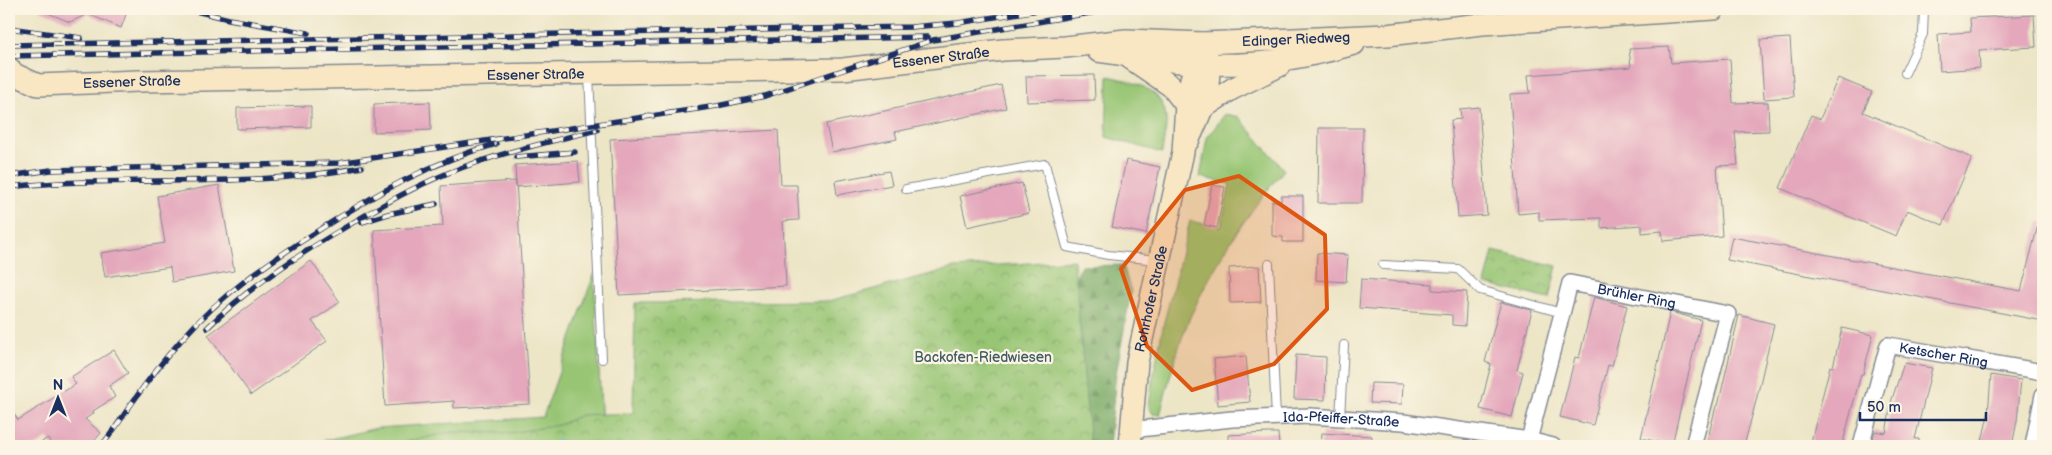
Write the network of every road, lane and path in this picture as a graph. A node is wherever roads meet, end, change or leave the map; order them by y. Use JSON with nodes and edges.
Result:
{"nodes":[{"id":1,"x":1714,"y":9,"type":"edge"},
{"id":2,"x":1924,"y":9,"type":"edge"},
{"id":3,"x":1387,"y":34,"type":"junction"},
{"id":4,"x":1203,"y":43,"type":"junction"},
{"id":5,"x":1065,"y":47,"type":"junction"},
{"id":6,"x":1126,"y":55,"type":"junction"},
{"id":7,"x":1292,"y":59,"type":"junction"},
{"id":8,"x":1202,"y":64,"type":"junction"},
{"id":9,"x":10,"y":72,"type":"edge"},
{"id":10,"x":1906,"y":73,"type":"dead end"},
{"id":11,"x":589,"y":74,"type":"junction"},
{"id":12,"x":1194,"y":107,"type":"junction"},
{"id":13,"x":906,"y":189,"type":"dead end"},
{"id":14,"x":1160,"y":261,"type":"junction"},
{"id":15,"x":1269,"y":264,"type":"dead end"},
{"id":16,"x":1383,"y":264,"type":"dead end"},
{"id":17,"x":1562,"y":313,"type":"junction"},
{"id":18,"x":1344,"y":345,"type":"dead end"},
{"id":19,"x":602,"y":359,"type":"dead end"},
{"id":20,"x":2043,"y":372,"type":"edge"},
{"id":21,"x":2043,"y":395,"type":"edge"},
{"id":22,"x":1276,"y":418,"type":"junction"},
{"id":23,"x":1340,"y":418,"type":"junction"},
{"id":24,"x":1130,"y":438,"type":"edge"},
{"id":25,"x":1529,"y":440,"type":"junction"},
{"id":26,"x":1553,"y":446,"type":"edge"},
{"id":27,"x":1693,"y":446,"type":"edge"},
{"id":28,"x":1861,"y":446,"type":"edge"},
{"id":29,"x":2033,"y":446,"type":"edge"}],
"edges":[{"from":1,"to":3,"type":"street","name":"Edinger Riedweg"},
{"from":2,"to":10,"type":"lane"},
{"from":3,"to":4,"type":"street","name":"Edinger Riedweg"},
{"from":3,"to":7,"type":"street","name":"Edinger Riedweg"},
{"from":4,"to":5,"type":"street","name":"Essener Straße"},
{"from":4,"to":8,"type":"street","name":"Rohrhofer Straße"},
{"from":5,"to":6,"type":"street","name":"Essener Straße"},
{"from":5,"to":11,"type":"street","name":"Essener Straße"},
{"from":6,"to":8,"type":"street","name":"Essener Straße"},
{"from":6,"to":12,"type":"street"},
{"from":7,"to":8,"type":"street","name":"Edinger Riedweg"},
{"from":7,"to":12,"type":"street"},
{"from":8,"to":12,"type":"street","name":"Rohrhofer Straße"},
{"from":9,"to":11,"type":"street","name":"Essener Straße"},
{"from":11,"to":19,"type":"lane"},
{"from":12,"to":14,"type":"street","name":"Rohrhofer Straße"},
{"from":13,"to":14,"type":"lane"},
{"from":14,"to":24,"type":"street","name":"Rohrhofer Straße"},
{"from":15,"to":22,"type":"lane"},
{"from":16,"to":17,"type":"lane"},
{"from":17,"to":25,"type":"street","name":"Brühler Ring"},
{"from":17,"to":27,"type":"street","name":"Brühler Ring"},
{"from":18,"to":23,"type":"lane"},
{"from":20,"to":28,"type":"street","name":"Ketscher Ring"},
{"from":21,"to":29,"type":"street"},
{"from":22,"to":23,"type":"street","name":"Ida-Pfeiffer-Straße"},
{"from":22,"to":24,"type":"street","name":"Ida-Pfeiffer-Straße"},
{"from":23,"to":25,"type":"street","name":"Ida-Pfeiffer-Straße"},
{"from":25,"to":26,"type":"street","name":"Ida-Pfeiffer-Straße"}]}
